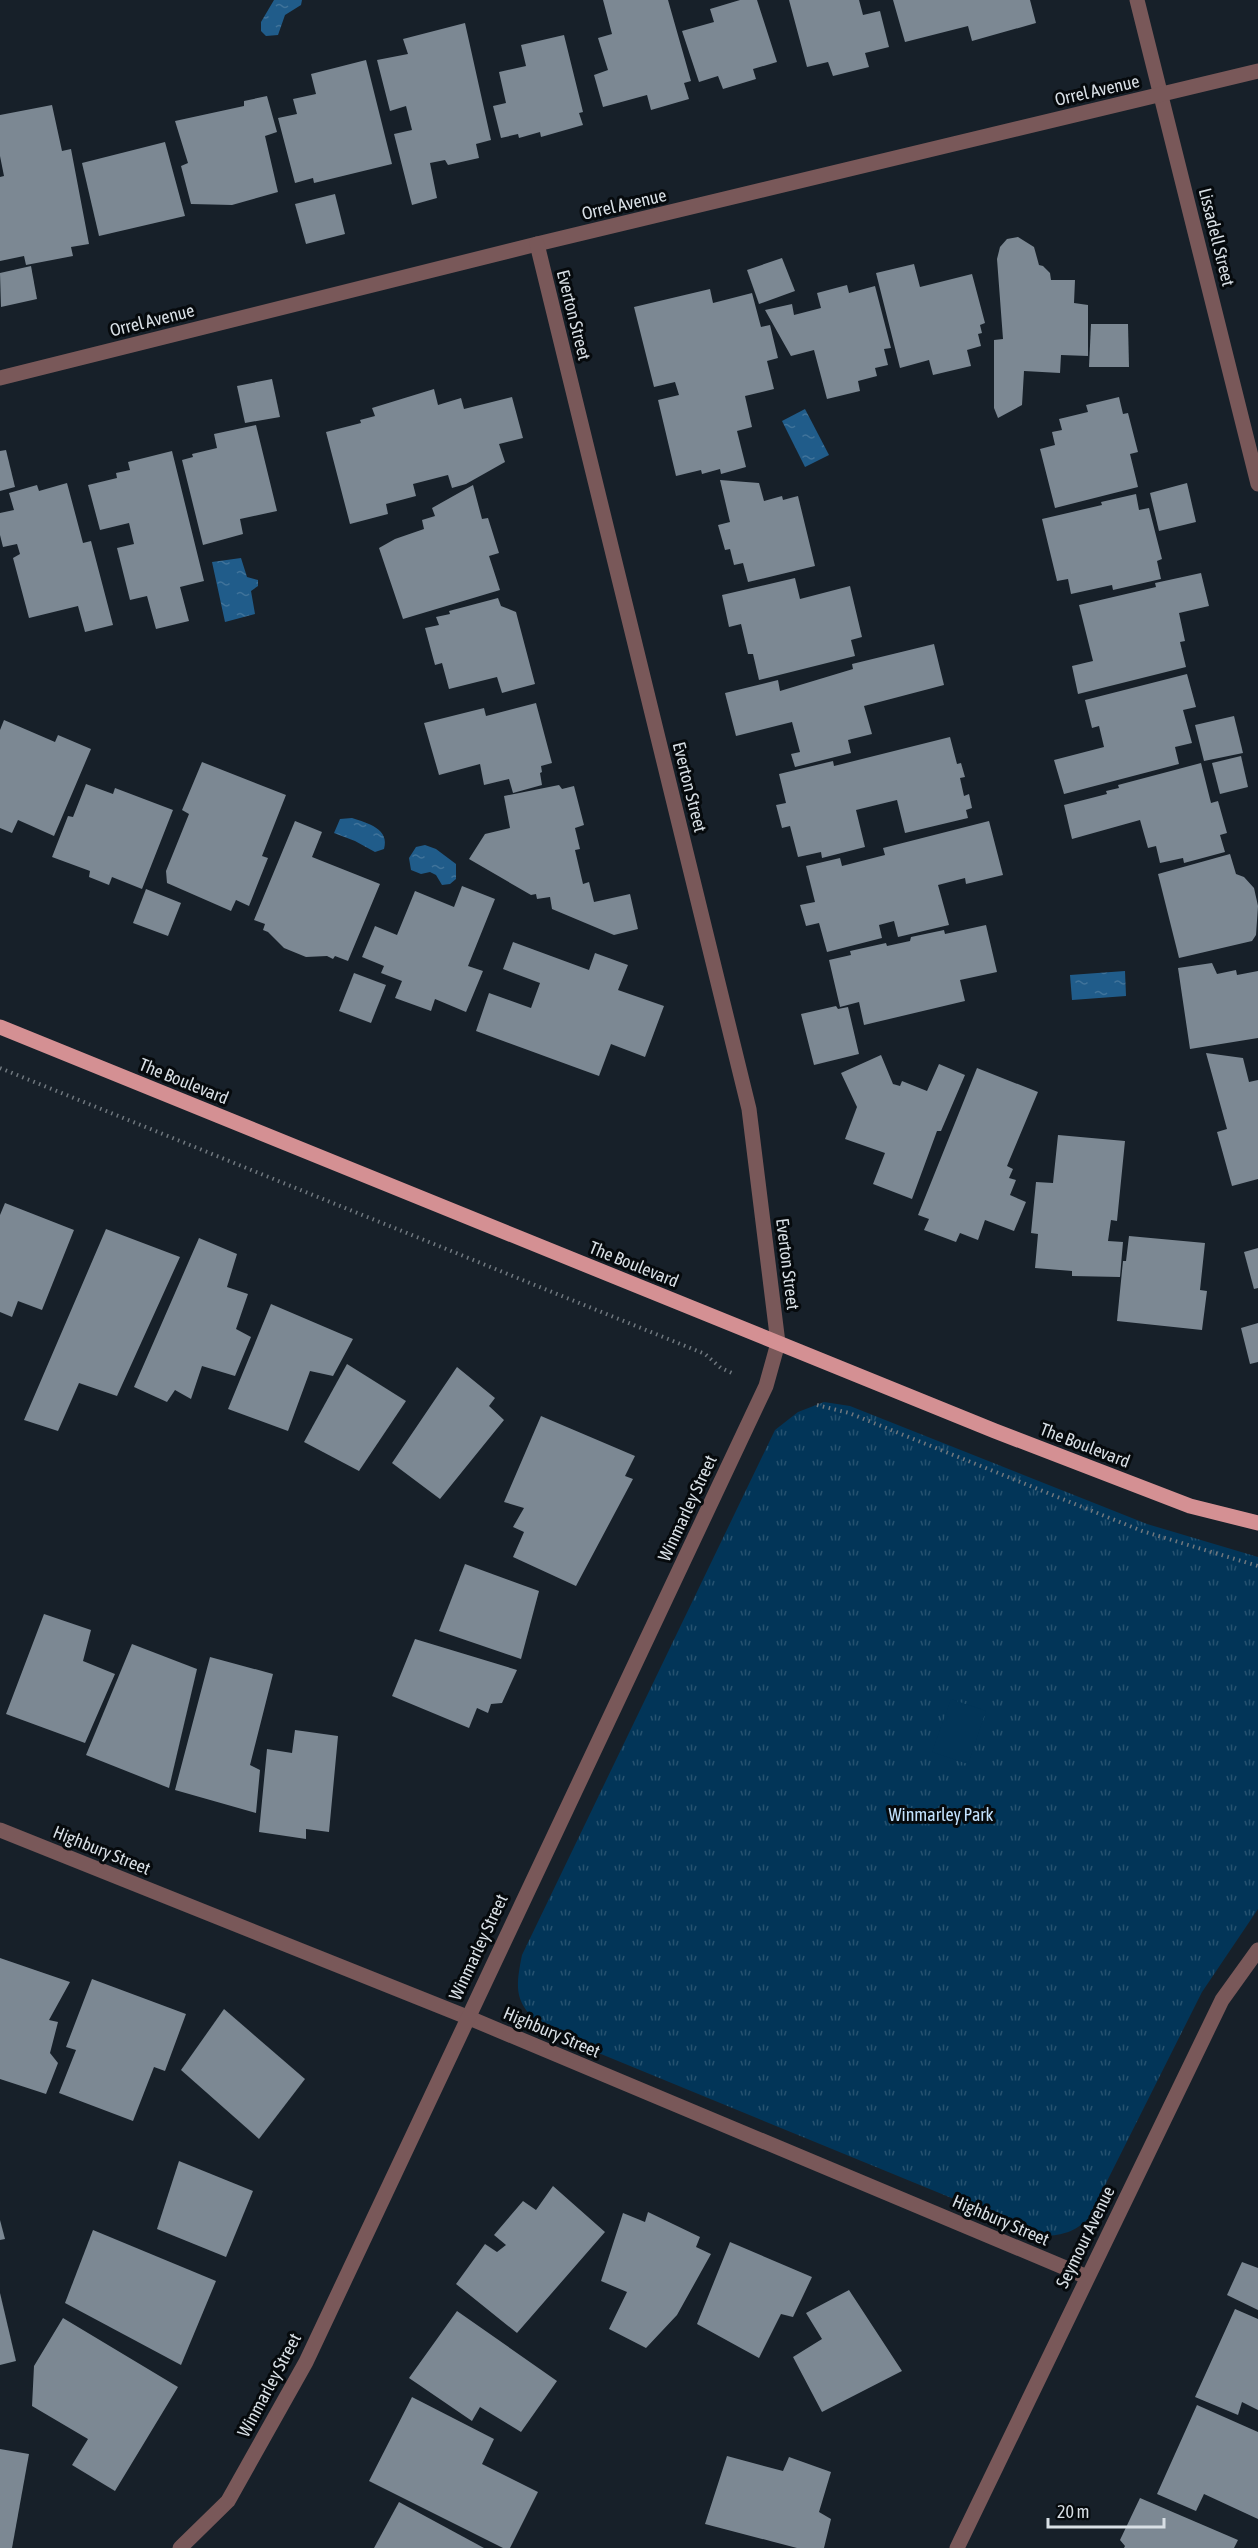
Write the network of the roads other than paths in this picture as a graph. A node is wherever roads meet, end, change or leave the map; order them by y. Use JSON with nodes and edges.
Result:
{"nodes":[{"id":1,"x":1137,"y":0,"type":"edge"},
{"id":2,"x":1258,"y":71,"type":"edge"},
{"id":3,"x":1161,"y":95,"type":"junction"},
{"id":4,"x":537,"y":244,"type":"junction"},
{"id":5,"x":0,"y":378,"type":"edge"},
{"id":6,"x":1258,"y":484,"type":"edge"},
{"id":7,"x":0,"y":1027,"type":"edge"},
{"id":8,"x":778,"y":1343,"type":"junction"},
{"id":9,"x":1258,"y":1523,"type":"edge"},
{"id":10,"x":0,"y":1830,"type":"edge"},
{"id":11,"x":1258,"y":1950,"type":"edge"},
{"id":12,"x":466,"y":2017,"type":"junction"},
{"id":13,"x":1087,"y":2277,"type":"junction"},
{"id":14,"x":180,"y":2548,"type":"edge"},
{"id":15,"x":957,"y":2548,"type":"edge"}],
"edges":[{"from":1,"to":3,"type":"street","name":"Lissadell Street"},
{"from":2,"to":3,"type":"street","name":"Orrel Avenue"},
{"from":3,"to":4,"type":"street","name":"Orrel Avenue"},
{"from":3,"to":6,"type":"street","name":"Lissadell Street"},
{"from":4,"to":5,"type":"street","name":"Orrel Avenue"},
{"from":4,"to":8,"type":"street","name":"Everton Street"},
{"from":7,"to":8,"type":"main road","name":"The Boulevard"},
{"from":8,"to":9,"type":"main road","name":"The Boulevard"},
{"from":8,"to":12,"type":"street","name":"Winmarley Street"},
{"from":10,"to":12,"type":"street","name":"Highbury Street"},
{"from":11,"to":13,"type":"street","name":"Seymour Avenue"},
{"from":12,"to":13,"type":"street","name":"Highbury Street"},
{"from":12,"to":14,"type":"street","name":"Winmarley Street"},
{"from":13,"to":15,"type":"street","name":"Seymour Avenue"}]}
